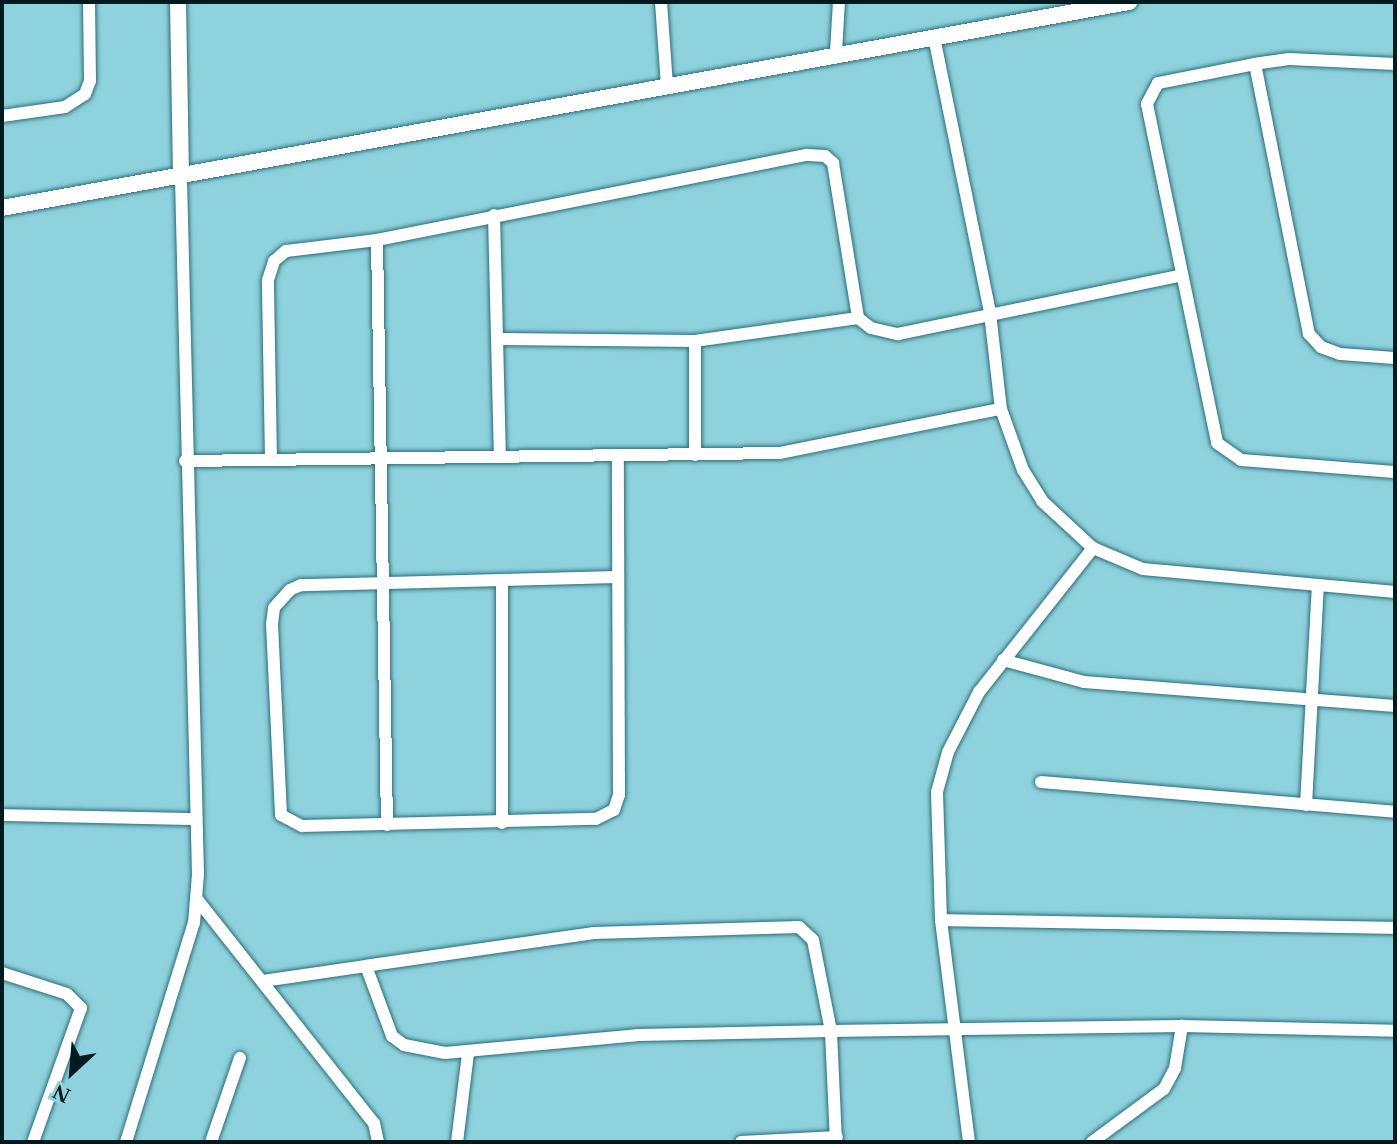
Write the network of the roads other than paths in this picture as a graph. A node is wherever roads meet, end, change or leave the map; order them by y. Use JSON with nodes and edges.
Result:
{"nodes":[{"id":1,"x":89,"y":2,"type":"edge"},
{"id":2,"x":178,"y":2,"type":"edge"},
{"id":3,"x":661,"y":2,"type":"edge"},
{"id":4,"x":839,"y":2,"type":"edge"},
{"id":5,"x":1129,"y":2,"type":"edge"},
{"id":6,"x":934,"y":37,"type":"junction"},
{"id":7,"x":836,"y":52,"type":"junction"},
{"id":8,"x":1255,"y":64,"type":"junction"},
{"id":9,"x":1395,"y":64,"type":"edge"},
{"id":10,"x":667,"y":85,"type":"junction"},
{"id":11,"x":2,"y":116,"type":"edge"},
{"id":12,"x":181,"y":177,"type":"junction"},
{"id":13,"x":2,"y":208,"type":"edge"},
{"id":14,"x":494,"y":215,"type":"junction"},
{"id":15,"x":377,"y":240,"type":"junction"},
{"id":16,"x":1179,"y":276,"type":"junction"},
{"id":17,"x":990,"y":313,"type":"junction"},
{"id":18,"x":858,"y":318,"type":"junction"},
{"id":19,"x":499,"y":339,"type":"junction"},
{"id":20,"x":695,"y":341,"type":"junction"},
{"id":21,"x":1395,"y":358,"type":"edge"},
{"id":22,"x":1001,"y":409,"type":"junction"},
{"id":23,"x":695,"y":455,"type":"junction"},
{"id":24,"x":618,"y":456,"type":"junction"},
{"id":25,"x":500,"y":457,"type":"junction"},
{"id":26,"x":384,"y":458,"type":"junction"},
{"id":27,"x":271,"y":460,"type":"junction"},
{"id":28,"x":185,"y":461,"type":"junction"},
{"id":29,"x":1395,"y":472,"type":"edge"},
{"id":30,"x":1093,"y":548,"type":"junction"},
{"id":31,"x":617,"y":577,"type":"junction"},
{"id":32,"x":384,"y":582,"type":"junction"},
{"id":33,"x":502,"y":583,"type":"junction"},
{"id":34,"x":1318,"y":586,"type":"junction"},
{"id":35,"x":1395,"y":592,"type":"edge"},
{"id":36,"x":1003,"y":660,"type":"junction"},
{"id":37,"x":1311,"y":701,"type":"junction"},
{"id":38,"x":1395,"y":706,"type":"edge"},
{"id":39,"x":1041,"y":782,"type":"dead end"},
{"id":40,"x":1306,"y":805,"type":"junction"},
{"id":41,"x":1395,"y":812,"type":"edge"},
{"id":42,"x":2,"y":815,"type":"edge"},
{"id":43,"x":195,"y":819,"type":"junction"},
{"id":44,"x":502,"y":823,"type":"junction"},
{"id":45,"x":387,"y":825,"type":"junction"},
{"id":46,"x":196,"y":898,"type":"junction"},
{"id":47,"x":941,"y":920,"type":"junction"},
{"id":48,"x":1395,"y":928,"type":"edge"},
{"id":49,"x":366,"y":966,"type":"junction"},
{"id":50,"x":2,"y":973,"type":"edge"},
{"id":51,"x":263,"y":981,"type":"junction"},
{"id":52,"x":1182,"y":1026,"type":"junction"},
{"id":53,"x":956,"y":1029,"type":"junction"},
{"id":54,"x":831,"y":1031,"type":"junction"},
{"id":55,"x":1395,"y":1031,"type":"edge"},
{"id":56,"x":468,"y":1054,"type":"junction"},
{"id":57,"x":240,"y":1058,"type":"dead end"},
{"id":58,"x":836,"y":1139,"type":"edge"},
{"id":59,"x":33,"y":1142,"type":"edge"},
{"id":60,"x":126,"y":1142,"type":"edge"},
{"id":61,"x":211,"y":1142,"type":"edge"},
{"id":62,"x":378,"y":1142,"type":"edge"},
{"id":63,"x":457,"y":1142,"type":"edge"},
{"id":64,"x":741,"y":1142,"type":"edge"},
{"id":65,"x":969,"y":1142,"type":"edge"},
{"id":66,"x":1092,"y":1142,"type":"edge"}],
"edges":[{"from":1,"to":11,"type":"street"},
{"from":2,"to":12,"type":"street"},
{"from":3,"to":10,"type":"street"},
{"from":4,"to":7,"type":"street"},
{"from":5,"to":6,"type":"street"},
{"from":6,"to":7,"type":"street"},
{"from":6,"to":17,"type":"street"},
{"from":7,"to":10,"type":"street"},
{"from":8,"to":9,"type":"street"},
{"from":8,"to":16,"type":"street"},
{"from":8,"to":21,"type":"street"},
{"from":10,"to":12,"type":"street"},
{"from":12,"to":13,"type":"street"},
{"from":12,"to":28,"type":"street"},
{"from":14,"to":15,"type":"street"},
{"from":14,"to":18,"type":"street"},
{"from":14,"to":19,"type":"street"},
{"from":15,"to":26,"type":"street"},
{"from":15,"to":27,"type":"street"},
{"from":16,"to":17,"type":"street"},
{"from":16,"to":29,"type":"street"},
{"from":17,"to":18,"type":"street"},
{"from":17,"to":22,"type":"street"},
{"from":18,"to":20,"type":"street"},
{"from":19,"to":20,"type":"street"},
{"from":19,"to":25,"type":"street"},
{"from":20,"to":23,"type":"street"},
{"from":22,"to":23,"type":"street"},
{"from":22,"to":30,"type":"street"},
{"from":23,"to":24,"type":"street"},
{"from":24,"to":25,"type":"street"},
{"from":24,"to":31,"type":"street"},
{"from":25,"to":26,"type":"street"},
{"from":26,"to":27,"type":"street"},
{"from":26,"to":32,"type":"street"},
{"from":27,"to":28,"type":"street"},
{"from":28,"to":43,"type":"street"},
{"from":30,"to":34,"type":"street"},
{"from":30,"to":36,"type":"street"},
{"from":31,"to":33,"type":"street"},
{"from":31,"to":44,"type":"street"},
{"from":32,"to":33,"type":"street"},
{"from":32,"to":45,"type":"street"},
{"from":32,"to":45,"type":"street"},
{"from":33,"to":44,"type":"street"},
{"from":34,"to":35,"type":"street"},
{"from":34,"to":37,"type":"street"},
{"from":36,"to":37,"type":"street"},
{"from":36,"to":47,"type":"street"},
{"from":37,"to":38,"type":"street"},
{"from":37,"to":40,"type":"street"},
{"from":39,"to":40,"type":"street"},
{"from":40,"to":41,"type":"street"},
{"from":42,"to":43,"type":"street"},
{"from":43,"to":46,"type":"street"},
{"from":44,"to":45,"type":"street"},
{"from":46,"to":51,"type":"street"},
{"from":46,"to":60,"type":"street"},
{"from":47,"to":48,"type":"street"},
{"from":47,"to":53,"type":"street"},
{"from":49,"to":51,"type":"street"},
{"from":49,"to":54,"type":"street"},
{"from":49,"to":56,"type":"street"},
{"from":50,"to":59,"type":"street"},
{"from":51,"to":62,"type":"street"},
{"from":52,"to":53,"type":"street"},
{"from":52,"to":55,"type":"street"},
{"from":52,"to":66,"type":"street"},
{"from":53,"to":54,"type":"street"},
{"from":53,"to":65,"type":"street"},
{"from":54,"to":56,"type":"street"},
{"from":54,"to":58,"type":"street"},
{"from":56,"to":63,"type":"street"},
{"from":57,"to":61,"type":"street"},
{"from":58,"to":64,"type":"street"}]}
